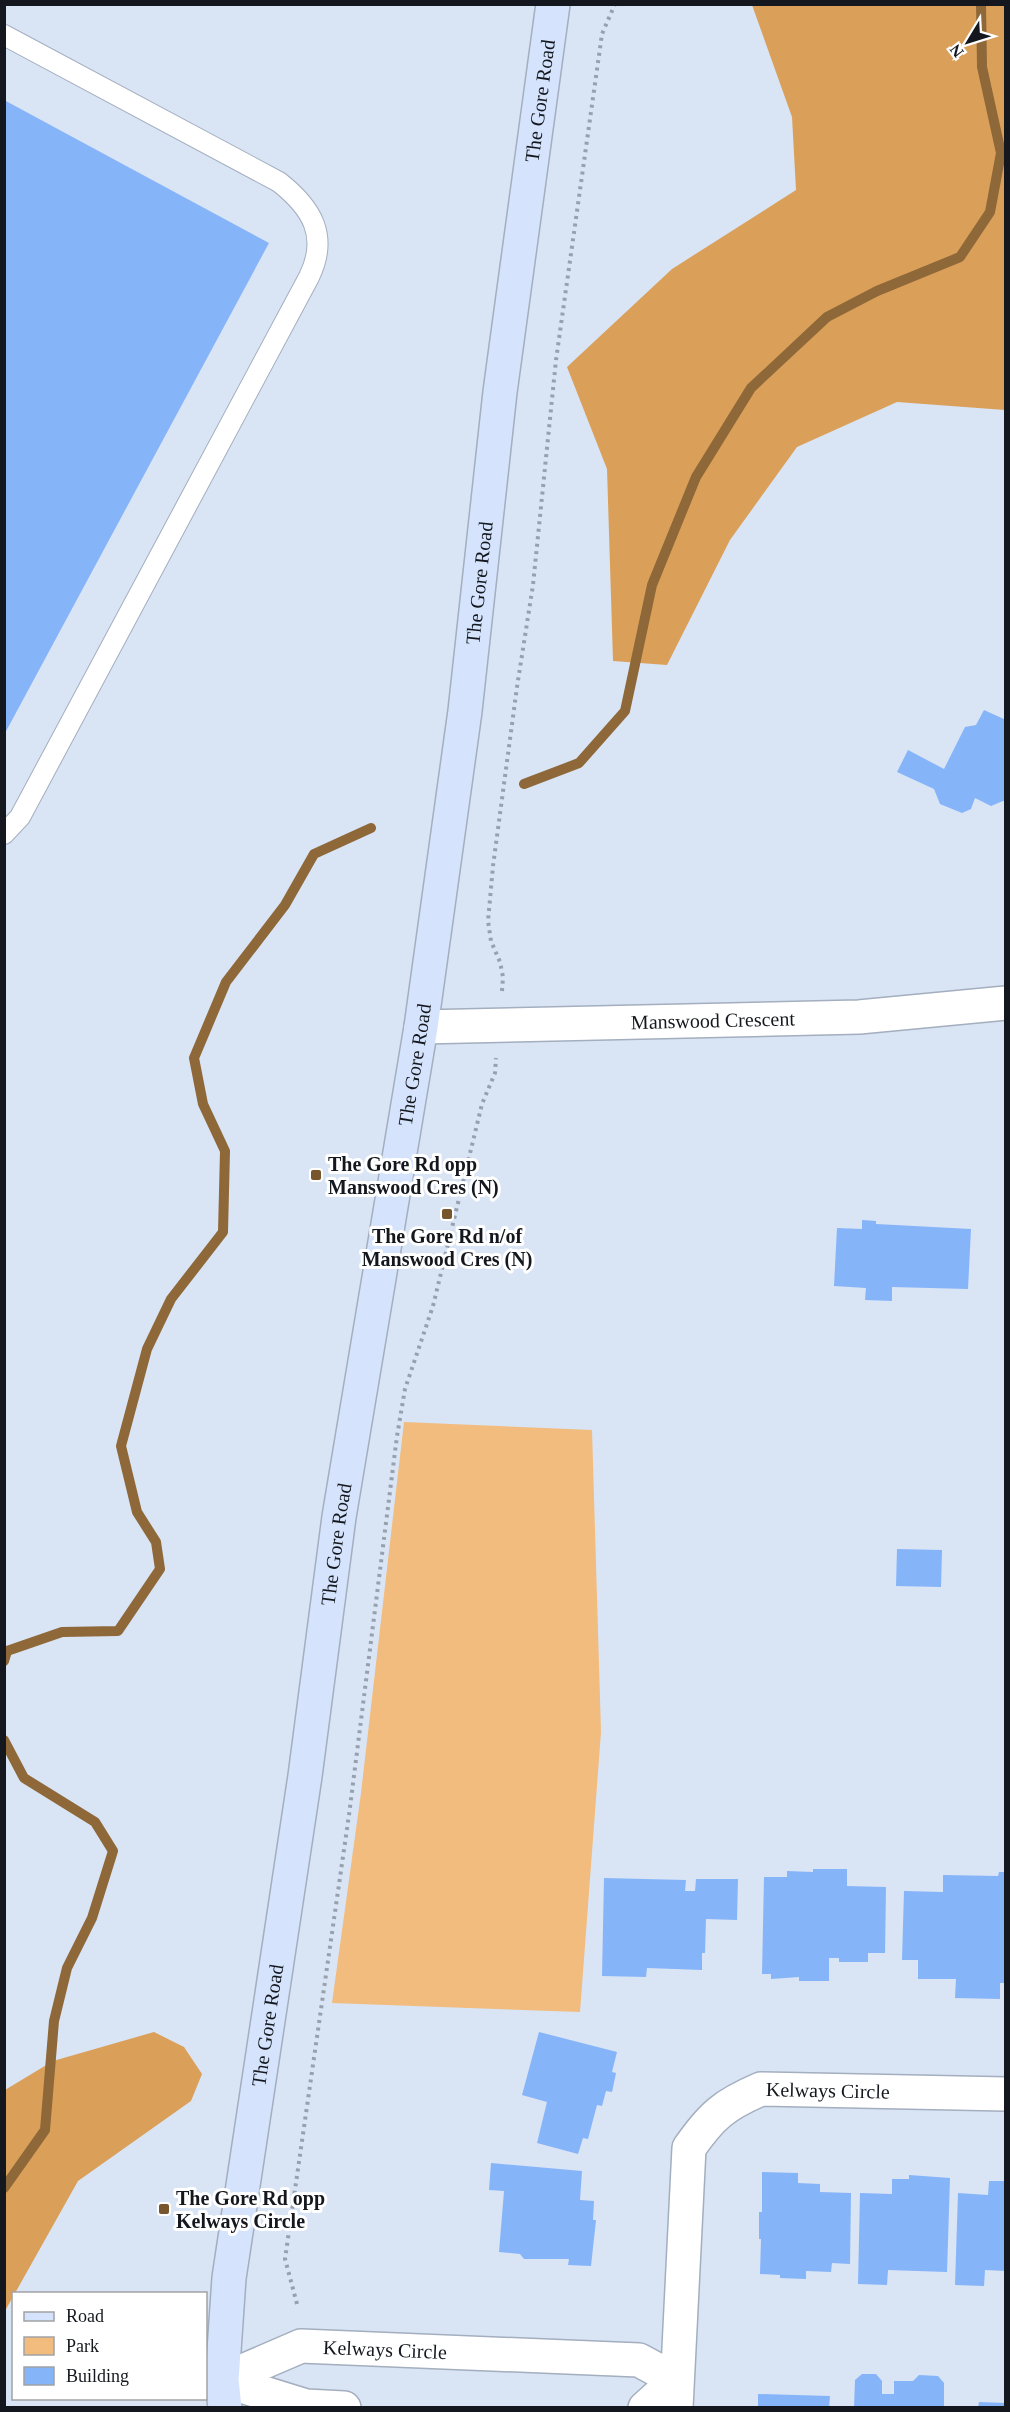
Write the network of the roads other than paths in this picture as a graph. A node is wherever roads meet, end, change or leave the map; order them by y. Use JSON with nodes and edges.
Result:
{"nodes":[{"id":1,"x":553,"y":4,"type":"edge"},
{"id":2,"x":4,"y":35,"type":"edge"},
{"id":3,"x":4,"y":834,"type":"edge"},
{"id":4,"x":1005,"y":1003,"type":"edge"},
{"id":5,"x":421,"y":1027,"type":"junction"},
{"id":6,"x":1005,"y":2094,"type":"edge"},
{"id":7,"x":223,"y":2394,"type":"edge"},
{"id":8,"x":676,"y":2394,"type":"edge"},
{"id":9,"x":344,"y":2408,"type":"edge"},
{"id":10,"x":645,"y":2408,"type":"edge"}],
"edges":[{"from":1,"to":5,"type":"main road","name":"The Gore Road"},
{"from":2,"to":3,"type":"lane"},
{"from":4,"to":5,"type":"street","name":"Manswood Crescent"},
{"from":5,"to":7,"type":"main road","name":"The Gore Road"},
{"from":6,"to":8,"type":"street","name":"Kelways Circle"},
{"from":7,"to":8,"type":"street","name":"Kelways Circle"},
{"from":7,"to":9,"type":"street"},
{"from":8,"to":10,"type":"street"}]}
